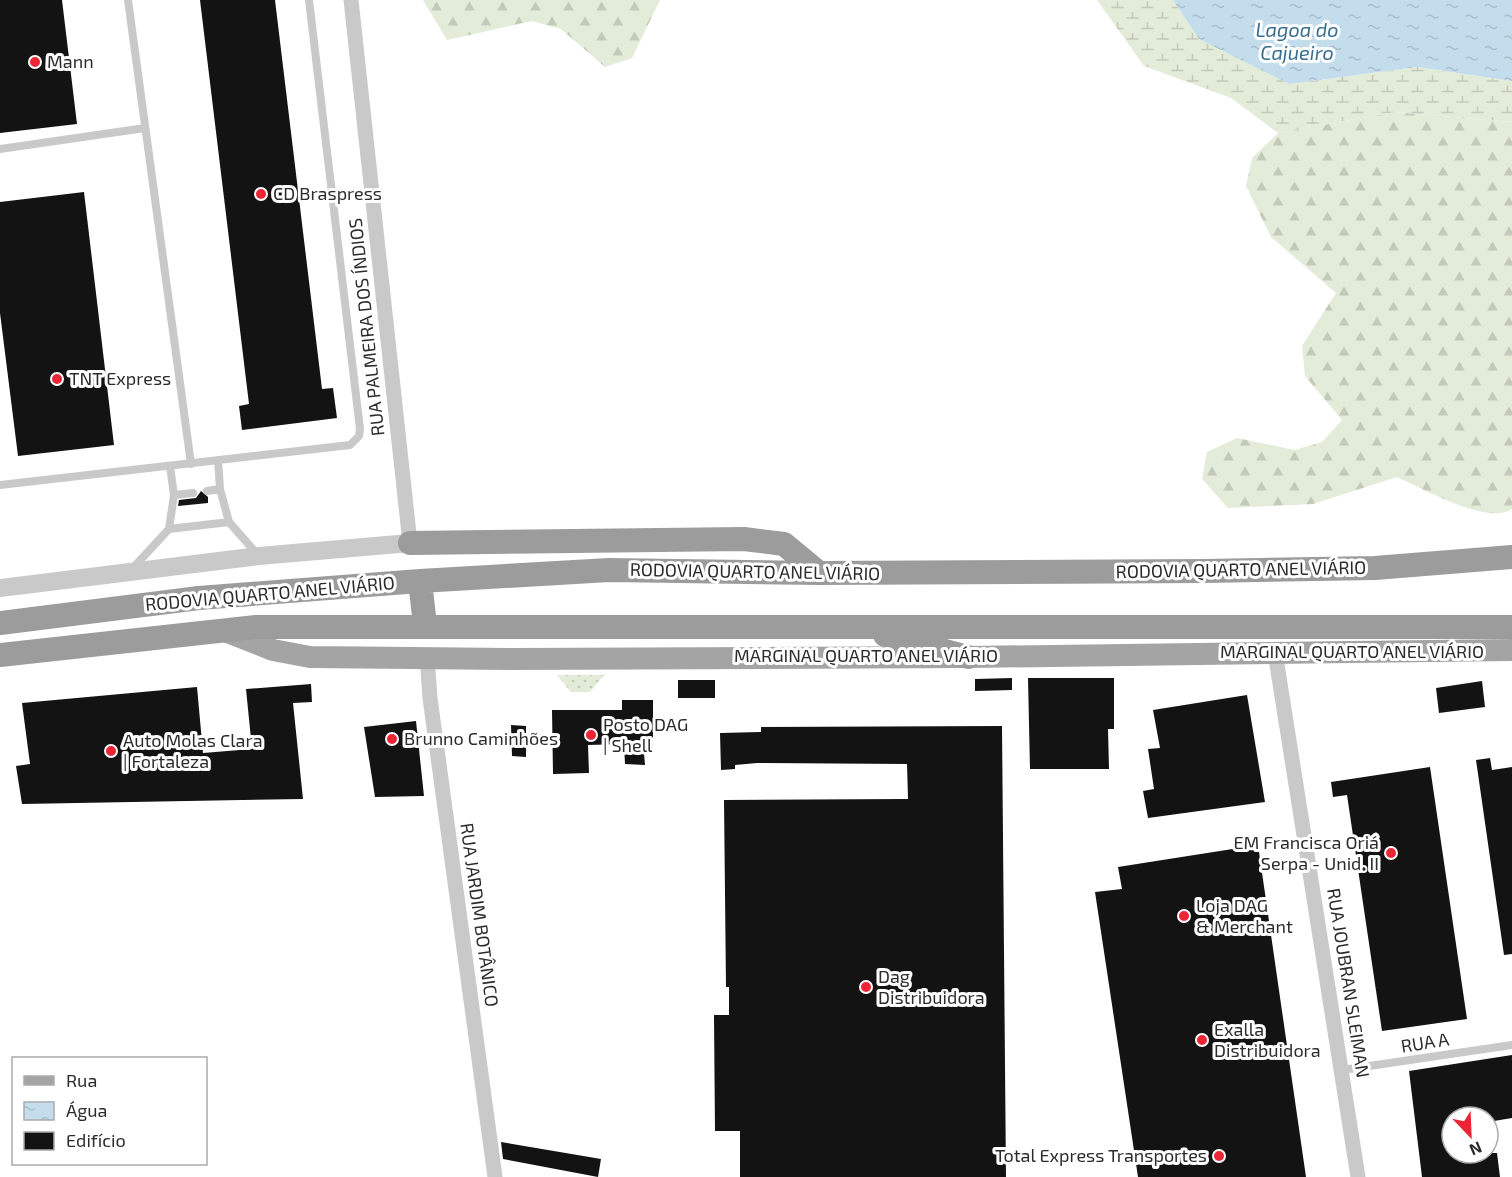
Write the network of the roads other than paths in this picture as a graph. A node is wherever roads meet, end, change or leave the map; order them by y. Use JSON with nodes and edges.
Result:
{"nodes":[{"id":1,"x":128,"y":0,"type":"edge"},
{"id":2,"x":309,"y":0,"type":"edge"},
{"id":3,"x":351,"y":0,"type":"edge"},
{"id":4,"x":145,"y":128,"type":"junction"},
{"id":5,"x":0,"y":149,"type":"edge"},
{"id":6,"x":218,"y":460,"type":"junction"},
{"id":7,"x":191,"y":464,"type":"junction"},
{"id":8,"x":170,"y":466,"type":"junction"},
{"id":9,"x":0,"y":485,"type":"edge"},
{"id":10,"x":220,"y":489,"type":"junction"},
{"id":11,"x":207,"y":491,"type":"dead end"},
{"id":12,"x":193,"y":493,"type":"dead end"},
{"id":13,"x":174,"y":495,"type":"junction"},
{"id":14,"x":229,"y":522,"type":"junction"},
{"id":15,"x":170,"y":529,"type":"junction"},
{"id":16,"x":410,"y":543,"type":"junction"},
{"id":17,"x":259,"y":556,"type":"junction"},
{"id":18,"x":1512,"y":557,"type":"edge"},
{"id":19,"x":130,"y":571,"type":"junction"},
{"id":20,"x":819,"y":573,"type":"junction"},
{"id":21,"x":420,"y":581,"type":"junction"},
{"id":22,"x":0,"y":588,"type":"edge"},
{"id":23,"x":0,"y":622,"type":"edge"},
{"id":24,"x":425,"y":625,"type":"junction"},
{"id":25,"x":841,"y":626,"type":"junction"},
{"id":26,"x":1512,"y":627,"type":"edge"},
{"id":27,"x":225,"y":631,"type":"junction"},
{"id":28,"x":1512,"y":650,"type":"edge"},
{"id":29,"x":1275,"y":652,"type":"junction"},
{"id":30,"x":0,"y":655,"type":"edge"},
{"id":31,"x":427,"y":657,"type":"junction"},
{"id":32,"x":968,"y":657,"type":"junction"},
{"id":33,"x":1512,"y":1045,"type":"edge"},
{"id":34,"x":1342,"y":1070,"type":"junction"},
{"id":35,"x":495,"y":1177,"type":"edge"},
{"id":36,"x":1358,"y":1177,"type":"edge"}],
"edges":[{"from":1,"to":4,"type":"lane"},
{"from":2,"to":6,"type":"lane"},
{"from":3,"to":16,"type":"street","name":"RUA PALMEIRA DOS ÍNDIOS"},
{"from":4,"to":5,"type":"lane"},
{"from":4,"to":7,"type":"lane"},
{"from":6,"to":7,"type":"lane"},
{"from":6,"to":10,"type":"lane"},
{"from":7,"to":8,"type":"lane"},
{"from":8,"to":9,"type":"lane"},
{"from":8,"to":13,"type":"lane"},
{"from":10,"to":11,"type":"lane"},
{"from":10,"to":14,"type":"lane"},
{"from":12,"to":13,"type":"lane"},
{"from":13,"to":15,"type":"lane"},
{"from":14,"to":15,"type":"lane"},
{"from":14,"to":17,"type":"lane"},
{"from":15,"to":19,"type":"lane"},
{"from":16,"to":17,"type":"street"},
{"from":16,"to":20,"type":"highway"},
{"from":17,"to":19,"type":"street"},
{"from":18,"to":20,"type":"highway","name":"RODOVIA QUARTO ANEL VIÁRIO"},
{"from":19,"to":22,"type":"street"},
{"from":20,"to":21,"type":"highway","name":"RODOVIA QUARTO ANEL VIÁRIO"},
{"from":21,"to":23,"type":"highway","name":"RODOVIA QUARTO ANEL VIÁRIO"},
{"from":21,"to":24,"type":"highway"},
{"from":24,"to":25,"type":"highway","name":"RODOVIA QUARTO ANEL VIÁRIO"},
{"from":24,"to":27,"type":"highway","name":"RODOVIA QUARTO ANEL VIÁRIO"},
{"from":25,"to":26,"type":"highway","name":"RODOVIA QUARTO ANEL VIÁRIO"},
{"from":25,"to":32,"type":"highway"},
{"from":27,"to":30,"type":"highway","name":"RODOVIA QUARTO ANEL VIÁRIO"},
{"from":27,"to":31,"type":"main road","name":"MARGINAL QUARTO ANEL VIÁRIO"},
{"from":28,"to":29,"type":"main road","name":"MARGINAL QUARTO ANEL VIÁRIO"},
{"from":29,"to":32,"type":"main road","name":"MARGINAL QUARTO ANEL VIÁRIO"},
{"from":29,"to":34,"type":"street","name":"RUA JOUBRAN SLEIMAN"},
{"from":31,"to":32,"type":"main road","name":"MARGINAL QUARTO ANEL VIÁRIO"},
{"from":31,"to":35,"type":"street","name":"RUA JARDIM BOTÂNICO"},
{"from":33,"to":34,"type":"lane","name":"RUA A"},
{"from":34,"to":36,"type":"street","name":"RUA JOUBRAN SLEIMAN"}]}
